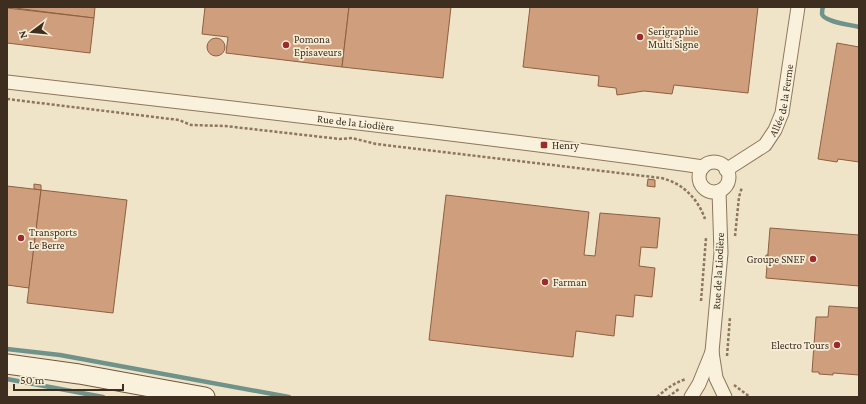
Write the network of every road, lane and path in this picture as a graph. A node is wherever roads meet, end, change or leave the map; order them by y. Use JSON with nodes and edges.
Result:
{"nodes":[{"id":1,"x":798,"y":7,"type":"edge"},
{"id":2,"x":7,"y":82,"type":"edge"},
{"id":3,"x":7,"y":99,"type":"edge"},
{"id":4,"x":703,"y":167,"type":"junction"},
{"id":5,"x":726,"y":170,"type":"junction"},
{"id":6,"x":719,"y":190,"type":"junction"},
{"id":7,"x":706,"y":224,"type":"dead end"},
{"id":8,"x":706,"y":236,"type":"dead end"},
{"id":9,"x":701,"y":305,"type":"dead end"},
{"id":10,"x":712,"y":352,"type":"junction"},
{"id":11,"x":7,"y":364,"type":"edge"},
{"id":12,"x":689,"y":378,"type":"dead end"},
{"id":13,"x":729,"y":382,"type":"dead end"},
{"id":14,"x":205,"y":397,"type":"edge"},
{"id":15,"x":657,"y":397,"type":"edge"},
{"id":16,"x":691,"y":397,"type":"edge"},
{"id":17,"x":725,"y":397,"type":"edge"},
{"id":18,"x":750,"y":397,"type":"edge"}],
"edges":[{"from":1,"to":5,"type":"street","name":"Allée de la Ferme"},
{"from":2,"to":4,"type":"street","name":"Rue de la Liodière"},
{"from":3,"to":7,"type":"path"},
{"from":4,"to":5,"type":"street"},
{"from":4,"to":6,"type":"street"},
{"from":5,"to":6,"type":"street"},
{"from":6,"to":10,"type":"street","name":"Rue de la Liodière"},
{"from":8,"to":9,"type":"path"},
{"from":10,"to":16,"type":"street","name":"Rue de la Liodière"},
{"from":10,"to":17,"type":"street","name":"Rue de la Liodière"},
{"from":11,"to":14,"type":"main road"},
{"from":12,"to":15,"type":"path"},
{"from":13,"to":18,"type":"path"}]}
